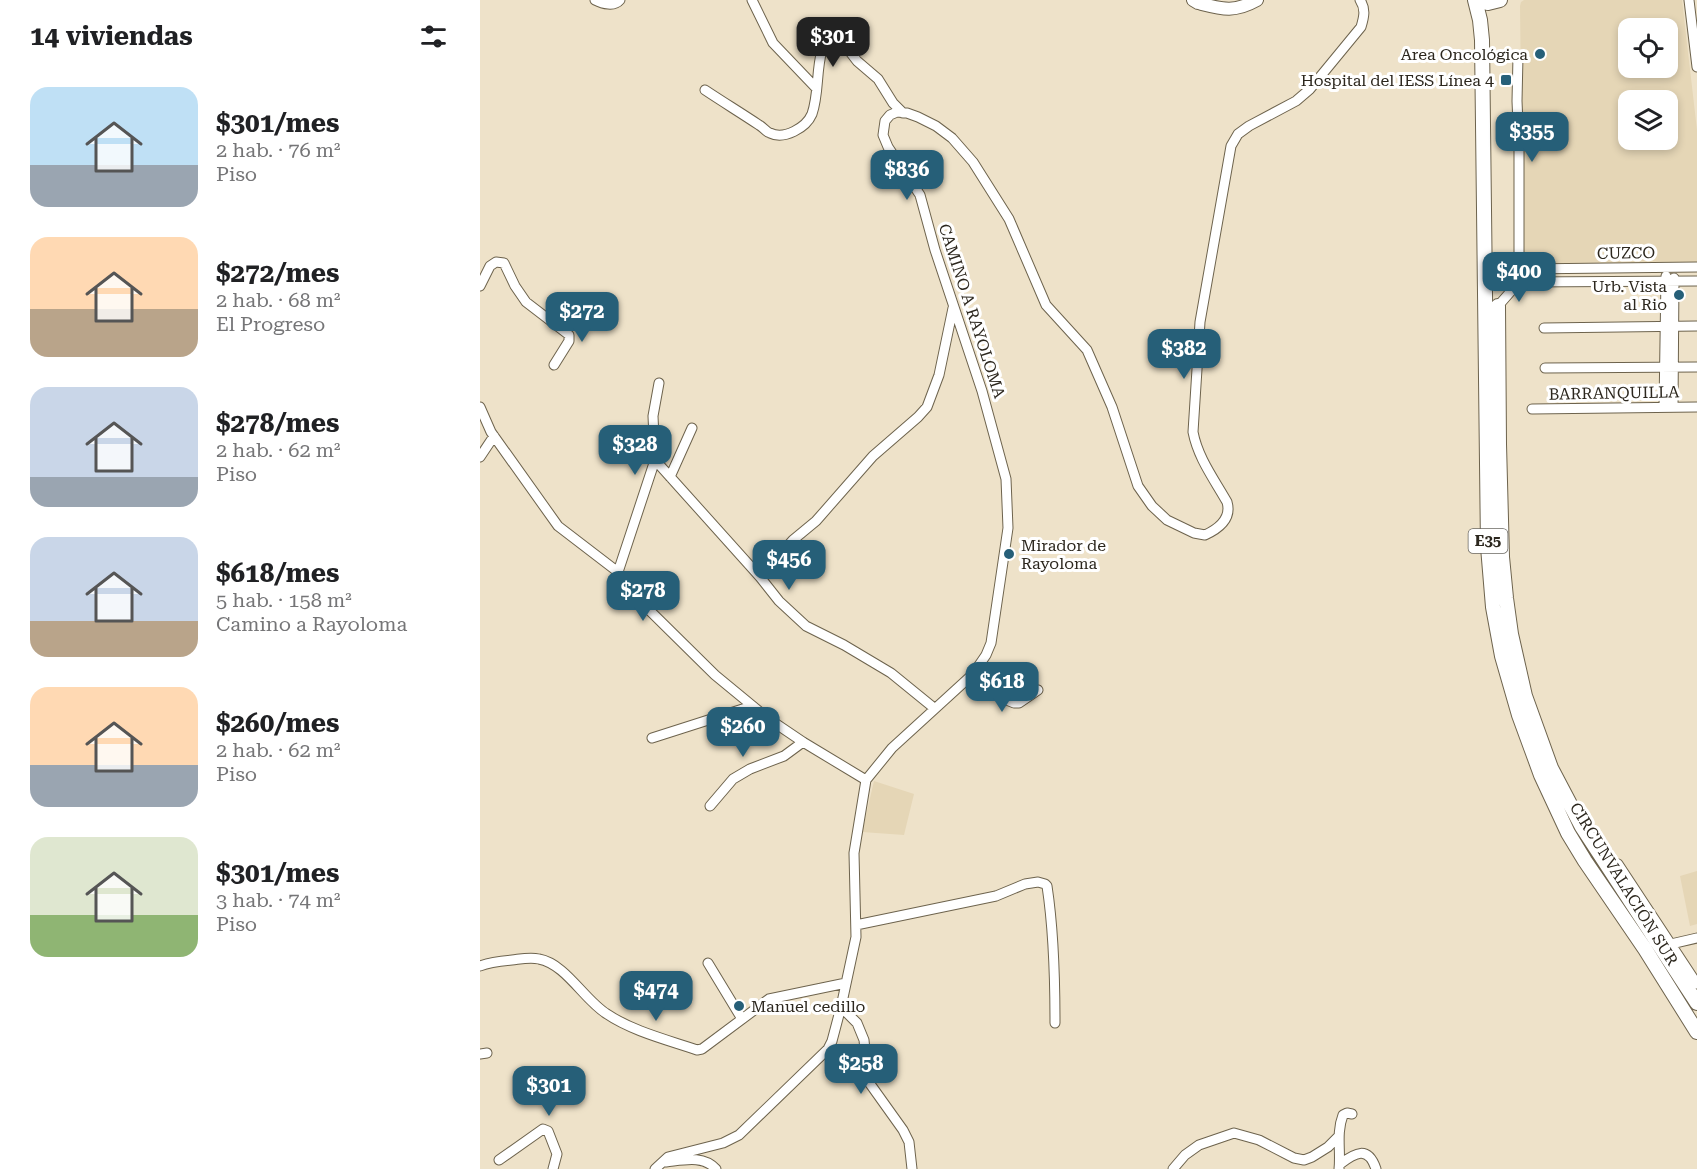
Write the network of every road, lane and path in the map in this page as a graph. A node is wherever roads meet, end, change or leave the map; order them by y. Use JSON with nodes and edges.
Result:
{"nodes":[{"id":1,"x":595,"y":0,"type":"edge"},
{"id":2,"x":620,"y":0,"type":"edge"},
{"id":3,"x":752,"y":0,"type":"edge"},
{"id":4,"x":1193,"y":0,"type":"edge"},
{"id":5,"x":1257,"y":0,"type":"edge"},
{"id":6,"x":1360,"y":0,"type":"edge"},
{"id":7,"x":1477,"y":0,"type":"edge"},
{"id":8,"x":1500,"y":0,"type":"edge"},
{"id":9,"x":1689,"y":0,"type":"edge"},
{"id":10,"x":1518,"y":56,"type":"dead end"},
{"id":11,"x":1697,"y":68,"type":"edge"},
{"id":12,"x":816,"y":88,"type":"junction"},
{"id":13,"x":705,"y":90,"type":"dead end"},
{"id":14,"x":903,"y":113,"type":"junction"},
{"id":15,"x":1670,"y":267,"type":"junction"},
{"id":16,"x":1697,"y":267,"type":"edge"},
{"id":17,"x":1519,"y":269,"type":"junction"},
{"id":18,"x":1670,"y":281,"type":"junction"},
{"id":19,"x":1697,"y":281,"type":"edge"},
{"id":20,"x":1519,"y":282,"type":"junction"},
{"id":21,"x":480,"y":286,"type":"edge"},
{"id":22,"x":953,"y":306,"type":"junction"},
{"id":23,"x":1498,"y":306,"type":"joint"},
{"id":24,"x":1670,"y":326,"type":"junction"},
{"id":25,"x":1697,"y":326,"type":"edge"},
{"id":26,"x":1544,"y":328,"type":"dead end"},
{"id":27,"x":554,"y":365,"type":"dead end"},
{"id":28,"x":1669,"y":367,"type":"junction"},
{"id":29,"x":1697,"y":367,"type":"edge"},
{"id":30,"x":1545,"y":368,"type":"dead end"},
{"id":31,"x":659,"y":383,"type":"dead end"},
{"id":32,"x":480,"y":407,"type":"edge"},
{"id":33,"x":1668,"y":407,"type":"junction"},
{"id":34,"x":1697,"y":407,"type":"edge"},
{"id":35,"x":1532,"y":409,"type":"dead end"},
{"id":36,"x":692,"y":428,"type":"dead end"},
{"id":37,"x":494,"y":436,"type":"junction"},
{"id":38,"x":480,"y":457,"type":"edge"},
{"id":39,"x":654,"y":460,"type":"junction"},
{"id":40,"x":670,"y":477,"type":"junction"},
{"id":41,"x":618,"y":572,"type":"junction"},
{"id":42,"x":760,"y":577,"type":"junction"},
{"id":43,"x":980,"y":665,"type":"junction"},
{"id":44,"x":1038,"y":690,"type":"dead end"},
{"id":45,"x":752,"y":706,"type":"junction"},
{"id":46,"x":934,"y":708,"type":"junction"},
{"id":47,"x":652,"y":738,"type":"dead end"},
{"id":48,"x":803,"y":742,"type":"junction"},
{"id":49,"x":866,"y":780,"type":"junction"},
{"id":50,"x":710,"y":806,"type":"dead end"},
{"id":51,"x":1604,"y":862,"type":"junction"},
{"id":52,"x":856,"y":925,"type":"junction"},
{"id":53,"x":1697,"y":938,"type":"edge"},
{"id":54,"x":1671,"y":945,"type":"junction"},
{"id":55,"x":480,"y":955,"type":"edge"},
{"id":56,"x":708,"y":963,"type":"dead end"},
{"id":57,"x":484,"y":964,"type":"edge"},
{"id":58,"x":846,"y":983,"type":"junction"},
{"id":59,"x":1697,"y":984,"type":"edge"},
{"id":60,"x":1697,"y":1003,"type":"edge"},
{"id":61,"x":841,"y":1007,"type":"junction"},
{"id":62,"x":742,"y":1019,"type":"junction"},
{"id":63,"x":1055,"y":1023,"type":"dead end"},
{"id":64,"x":1697,"y":1032,"type":"edge"},
{"id":65,"x":1352,"y":1114,"type":"dead end"},
{"id":66,"x":1338,"y":1137,"type":"junction"},
{"id":67,"x":499,"y":1160,"type":"dead end"},
{"id":68,"x":658,"y":1166,"type":"edge"},
{"id":69,"x":1340,"y":1167,"type":"edge"},
{"id":70,"x":553,"y":1169,"type":"edge"},
{"id":71,"x":717,"y":1169,"type":"edge"},
{"id":72,"x":912,"y":1169,"type":"edge"},
{"id":73,"x":1173,"y":1169,"type":"edge"},
{"id":74,"x":1376,"y":1169,"type":"edge"}],
"edges":[{"from":1,"to":2,"type":"street"},
{"from":3,"to":12,"type":"street"},
{"from":4,"to":5,"type":"main road"},
{"from":6,"to":14,"type":"street"},
{"from":7,"to":8,"type":"highway","number":"E35"},
{"from":7,"to":64,"type":"highway","name":"CIRCUNVALACIÓN SUR","number":"E35"},
{"from":9,"to":11,"type":"street"},
{"from":10,"to":17,"type":"street"},
{"from":12,"to":13,"type":"street"},
{"from":12,"to":14,"type":"street"},
{"from":14,"to":22,"type":"street","name":"CAMINO A RAYOLOMA"},
{"from":15,"to":16,"type":"street","name":"CUZCO"},
{"from":15,"to":17,"type":"street","name":"CUZCO"},
{"from":15,"to":18,"type":"street"},
{"from":17,"to":20,"type":"street"},
{"from":18,"to":19,"type":"street","name":"CUZCO"},
{"from":18,"to":20,"type":"street","name":"CUZCO"},
{"from":18,"to":24,"type":"street"},
{"from":20,"to":23,"type":"street"},
{"from":21,"to":27,"type":"street"},
{"from":22,"to":42,"type":"street"},
{"from":22,"to":43,"type":"street","name":"CAMINO A RAYOLOMA"},
{"from":23,"to":51,"type":"highway","name":"CIRCUNVALACIÓN SUR","number":"E35"},
{"from":24,"to":25,"type":"street"},
{"from":24,"to":26,"type":"street"},
{"from":24,"to":28,"type":"street"},
{"from":28,"to":29,"type":"street"},
{"from":28,"to":30,"type":"street"},
{"from":28,"to":33,"type":"street"},
{"from":31,"to":39,"type":"street"},
{"from":32,"to":37,"type":"street"},
{"from":33,"to":34,"type":"street","name":"BARRANQUILLA"},
{"from":33,"to":35,"type":"street","name":"BARRANQUILLA"},
{"from":36,"to":40,"type":"street"},
{"from":37,"to":38,"type":"street"},
{"from":37,"to":41,"type":"street"},
{"from":39,"to":40,"type":"street"},
{"from":39,"to":41,"type":"street"},
{"from":40,"to":42,"type":"street"},
{"from":41,"to":45,"type":"street"},
{"from":42,"to":46,"type":"street"},
{"from":43,"to":44,"type":"street"},
{"from":43,"to":46,"type":"street","name":"CAMINO A RAYOLOMA"},
{"from":45,"to":47,"type":"street"},
{"from":45,"to":48,"type":"street"},
{"from":46,"to":49,"type":"street","name":"CAMINO A RAYOLOMA"},
{"from":48,"to":49,"type":"street"},
{"from":48,"to":50,"type":"street"},
{"from":49,"to":52,"type":"street","name":"CAMINO A RAYOLOMA"},
{"from":51,"to":54,"type":"street"},
{"from":51,"to":60,"type":"highway","name":"CIRCUNVALACIÓN SUR","number":"E35"},
{"from":52,"to":58,"type":"street","name":"CAMINO A RAYOLOMA"},
{"from":52,"to":63,"type":"street"},
{"from":53,"to":54,"type":"street"},
{"from":54,"to":59,"type":"street"},
{"from":55,"to":57,"type":"street"},
{"from":56,"to":62,"type":"street"},
{"from":57,"to":62,"type":"street"},
{"from":58,"to":61,"type":"street","name":"CAMINO A RAYOLOMA"},
{"from":58,"to":62,"type":"street"},
{"from":61,"to":68,"type":"street","name":"CAMINO A RAYOLOMA"},
{"from":61,"to":72,"type":"street"},
{"from":65,"to":66,"type":"street"},
{"from":66,"to":69,"type":"street"},
{"from":66,"to":73,"type":"street"},
{"from":67,"to":70,"type":"street"},
{"from":68,"to":71,"type":"street"},
{"from":69,"to":74,"type":"street"}]}
